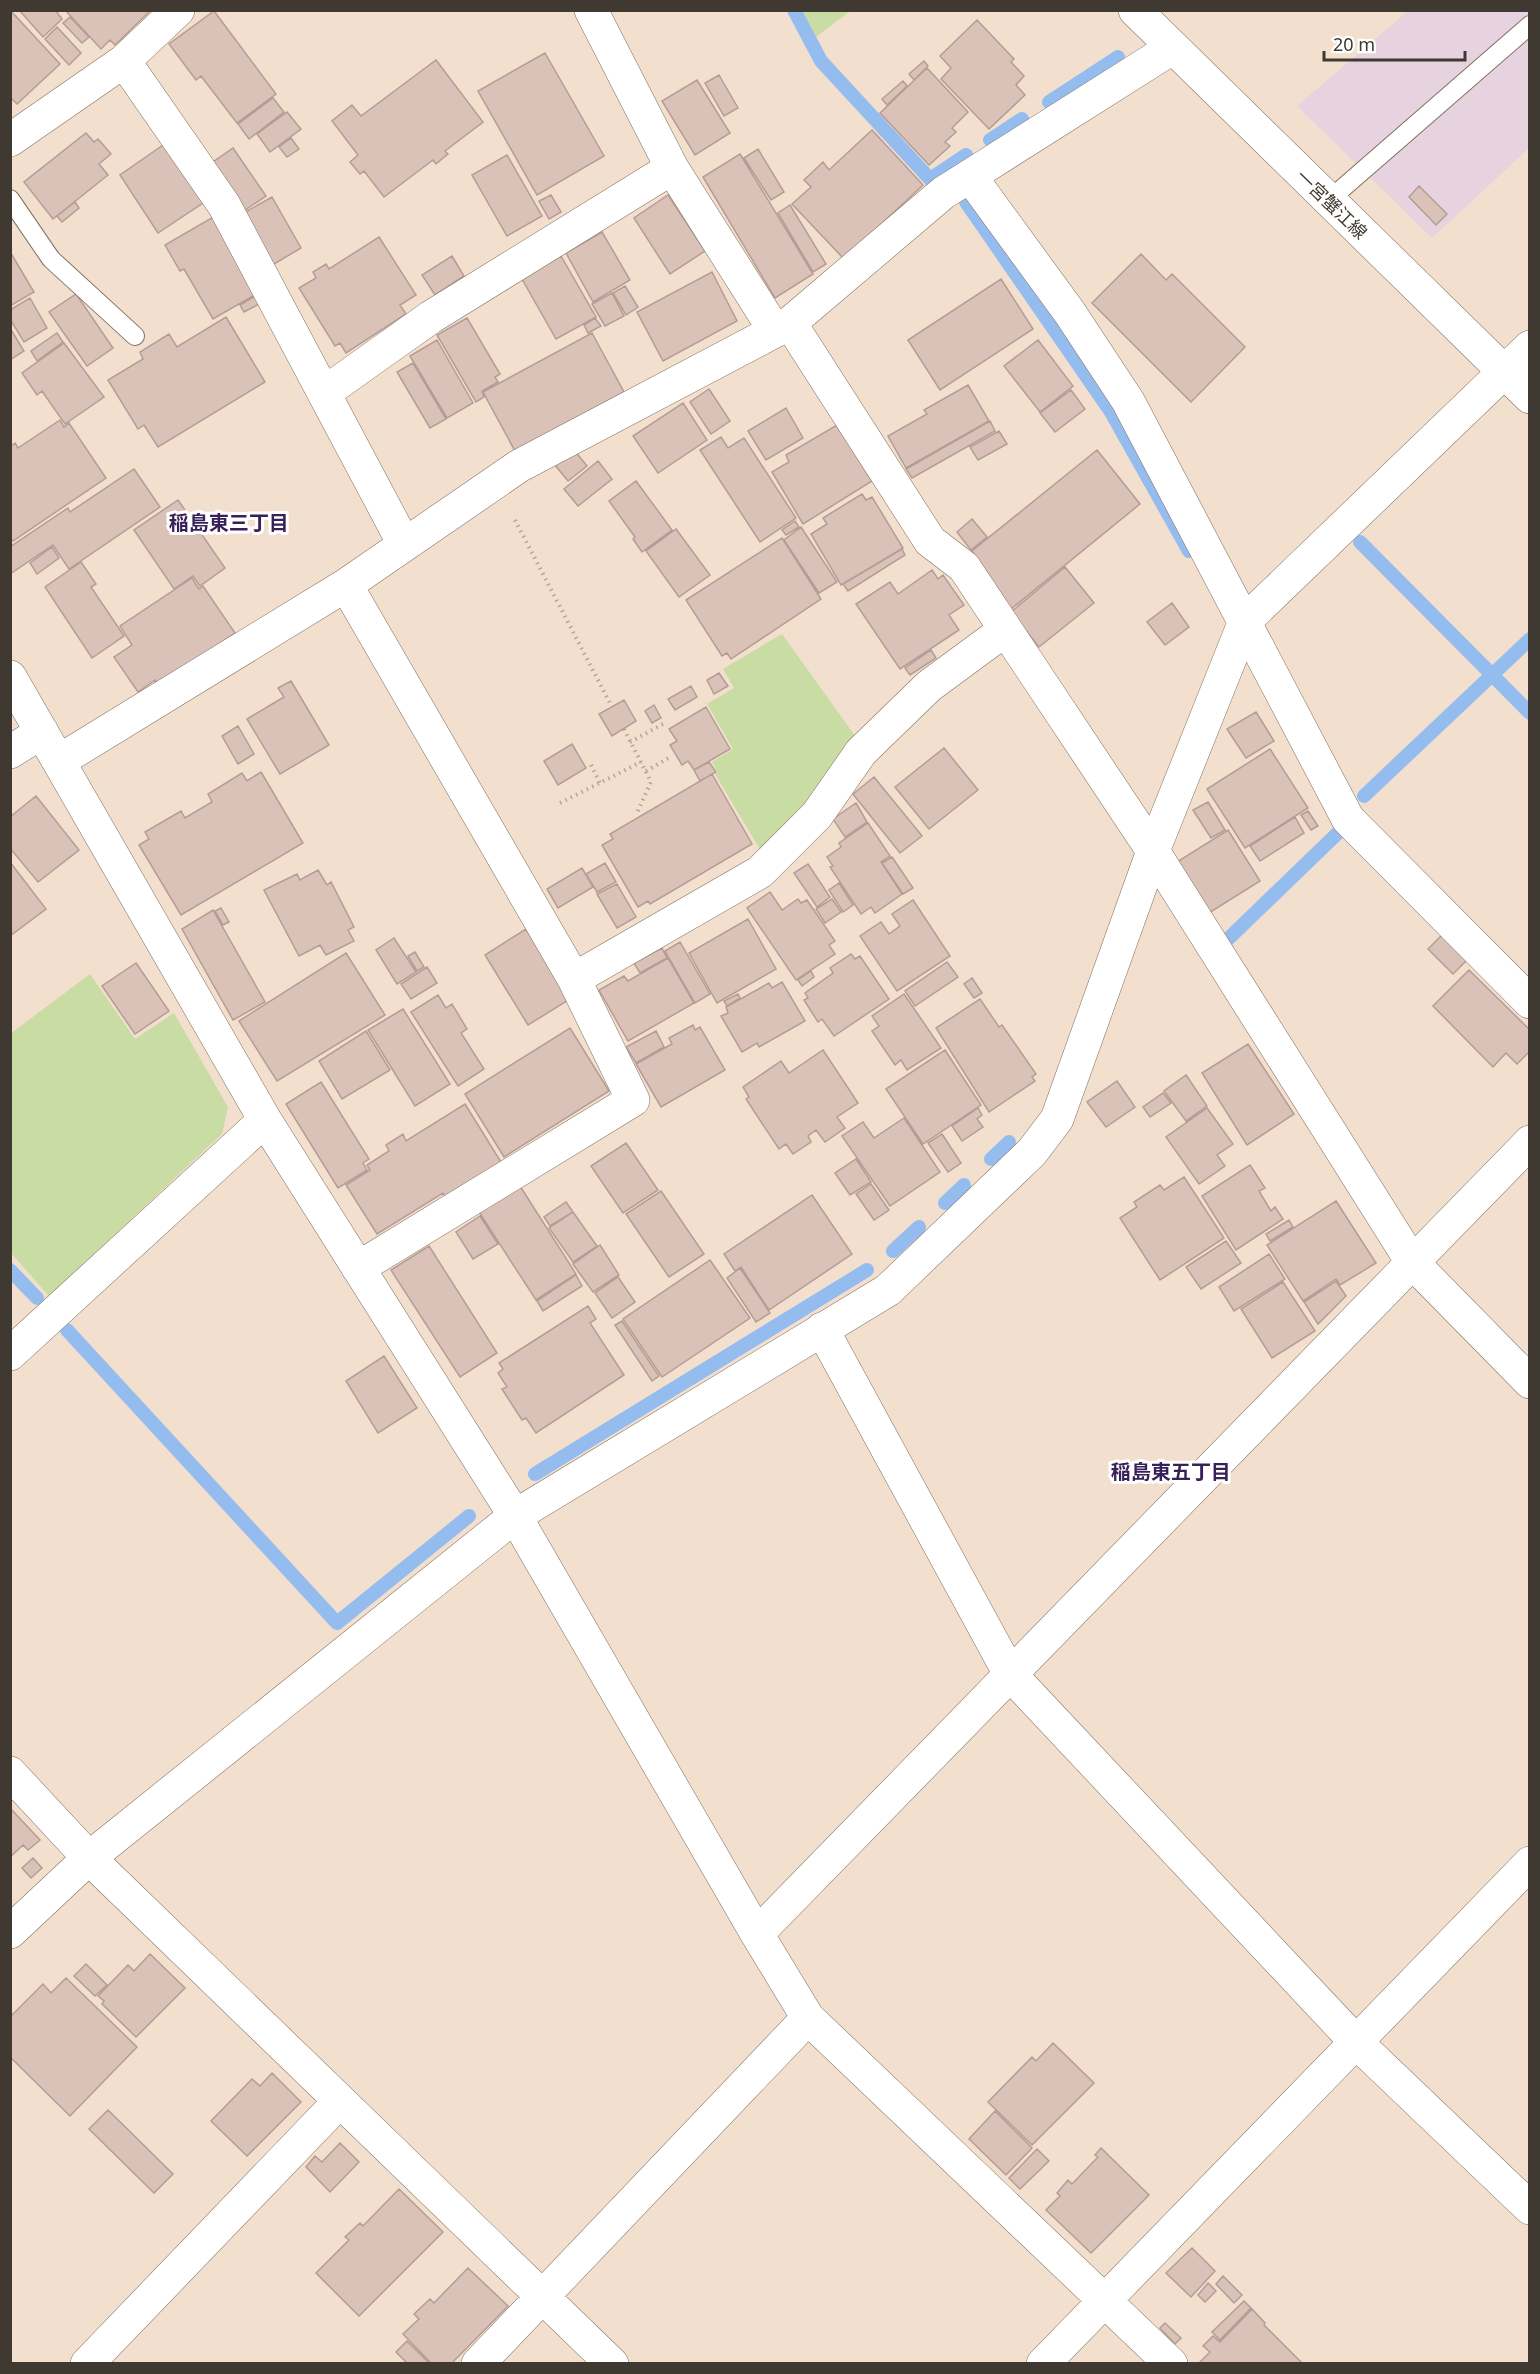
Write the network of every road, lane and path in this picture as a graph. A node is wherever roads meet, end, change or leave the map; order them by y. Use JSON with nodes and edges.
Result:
{"nodes":[{"id":1,"x":178,"y":10,"type":"edge"},
{"id":2,"x":591,"y":10,"type":"edge"},
{"id":3,"x":1135,"y":10,"type":"edge"},
{"id":4,"x":1530,"y":25,"type":"edge"},
{"id":5,"x":1172,"y":48,"type":"junction"},
{"id":6,"x":124,"y":60,"type":"junction"},
{"id":7,"x":10,"y":140,"type":"edge"},
{"id":8,"x":672,"y":168,"type":"junction"},
{"id":9,"x":970,"y":176,"type":"junction"},
{"id":10,"x":10,"y":199,"type":"edge"},
{"id":11,"x":1329,"y":200,"type":"junction"},
{"id":12,"x":783,"y":327,"type":"junction"},
{"id":13,"x":135,"y":336,"type":"dead end"},
{"id":14,"x":1530,"y":347,"type":"edge"},
{"id":15,"x":1504,"y":372,"type":"junction"},
{"id":16,"x":324,"y":393,"type":"junction"},
{"id":17,"x":1530,"y":397,"type":"edge"},
{"id":18,"x":495,"y":482,"type":"junction"},
{"id":19,"x":404,"y":544,"type":"junction"},
{"id":20,"x":346,"y":585,"type":"junction"},
{"id":21,"x":1245,"y":621,"type":"junction"},
{"id":22,"x":1005,"y":630,"type":"junction"},
{"id":23,"x":10,"y":677,"type":"edge"},
{"id":24,"x":612,"y":706,"type":"dead end"},
{"id":25,"x":665,"y":723,"type":"dead end"},
{"id":26,"x":624,"y":729,"type":"dead end"},
{"id":27,"x":42,"y":732,"type":"junction"},
{"id":28,"x":630,"y":742,"type":"junction"},
{"id":29,"x":10,"y":752,"type":"edge"},
{"id":30,"x":672,"y":756,"type":"dead end"},
{"id":31,"x":59,"y":761,"type":"junction"},
{"id":32,"x":641,"y":762,"type":"junction"},
{"id":33,"x":591,"y":765,"type":"dead end"},
{"id":34,"x":646,"y":771,"type":"junction"},
{"id":35,"x":600,"y":783,"type":"junction"},
{"id":36,"x":560,"y":803,"type":"dead end"},
{"id":37,"x":636,"y":815,"type":"dead end"},
{"id":38,"x":1153,"y":851,"type":"junction"},
{"id":39,"x":574,"y":979,"type":"junction"},
{"id":40,"x":1530,"y":1002,"type":"edge"},
{"id":41,"x":265,"y":1120,"type":"junction"},
{"id":42,"x":1530,"y":1142,"type":"edge"},
{"id":43,"x":1412,"y":1262,"type":"junction"},
{"id":44,"x":358,"y":1268,"type":"junction"},
{"id":45,"x":822,"y":1329,"type":"junction"},
{"id":46,"x":10,"y":1354,"type":"edge"},
{"id":47,"x":1530,"y":1382,"type":"edge"},
{"id":48,"x":515,"y":1516,"type":"junction"},
{"id":49,"x":1011,"y":1674,"type":"junction"},
{"id":50,"x":10,"y":1773,"type":"edge"},
{"id":51,"x":89,"y":1858,"type":"junction"},
{"id":52,"x":1530,"y":1863,"type":"edge"},
{"id":53,"x":10,"y":1932,"type":"edge"},
{"id":54,"x":757,"y":1934,"type":"junction"},
{"id":55,"x":808,"y":2018,"type":"junction"},
{"id":56,"x":1356,"y":2043,"type":"junction"},
{"id":57,"x":340,"y":2101,"type":"junction"},
{"id":58,"x":1530,"y":2208,"type":"edge"},
{"id":59,"x":543,"y":2297,"type":"junction"},
{"id":60,"x":1105,"y":2300,"type":"junction"},
{"id":61,"x":87,"y":2364,"type":"edge"},
{"id":62,"x":478,"y":2364,"type":"edge"},
{"id":63,"x":612,"y":2364,"type":"edge"},
{"id":64,"x":1043,"y":2364,"type":"edge"},
{"id":65,"x":1171,"y":2364,"type":"edge"}],
"edges":[{"from":1,"to":6,"type":"street"},
{"from":2,"to":8,"type":"street"},
{"from":3,"to":5,"type":"street","name":"一宮蟹江線"},
{"from":4,"to":11,"type":"lane"},
{"from":5,"to":9,"type":"street"},
{"from":5,"to":11,"type":"street","name":"一宮蟹江線"},
{"from":6,"to":7,"type":"street"},
{"from":6,"to":16,"type":"street"},
{"from":8,"to":12,"type":"street"},
{"from":8,"to":16,"type":"street"},
{"from":9,"to":12,"type":"street"},
{"from":9,"to":21,"type":"street"},
{"from":10,"to":13,"type":"lane"},
{"from":11,"to":15,"type":"street","name":"一宮蟹江線"},
{"from":12,"to":18,"type":"street"},
{"from":12,"to":22,"type":"street"},
{"from":14,"to":15,"type":"street"},
{"from":15,"to":17,"type":"street","name":"一宮蟹江線"},
{"from":15,"to":21,"type":"street"},
{"from":16,"to":19,"type":"street"},
{"from":18,"to":19,"type":"street"},
{"from":18,"to":24,"type":"path"},
{"from":19,"to":20,"type":"street"},
{"from":20,"to":31,"type":"street"},
{"from":20,"to":39,"type":"street"},
{"from":21,"to":38,"type":"street"},
{"from":21,"to":40,"type":"street"},
{"from":22,"to":38,"type":"street"},
{"from":22,"to":39,"type":"street"},
{"from":23,"to":27,"type":"street"},
{"from":25,"to":28,"type":"path"},
{"from":26,"to":28,"type":"path"},
{"from":27,"to":29,"type":"street"},
{"from":27,"to":31,"type":"street"},
{"from":28,"to":32,"type":"path"},
{"from":30,"to":34,"type":"path"},
{"from":31,"to":41,"type":"street"},
{"from":32,"to":34,"type":"path"},
{"from":32,"to":35,"type":"path"},
{"from":33,"to":35,"type":"path"},
{"from":34,"to":37,"type":"path"},
{"from":35,"to":36,"type":"path"},
{"from":38,"to":43,"type":"street"},
{"from":38,"to":45,"type":"street"},
{"from":39,"to":44,"type":"street"},
{"from":41,"to":44,"type":"street"},
{"from":41,"to":46,"type":"street"},
{"from":42,"to":43,"type":"street"},
{"from":43,"to":47,"type":"street"},
{"from":43,"to":49,"type":"street"},
{"from":44,"to":48,"type":"street"},
{"from":45,"to":48,"type":"street"},
{"from":45,"to":49,"type":"street"},
{"from":48,"to":51,"type":"street"},
{"from":48,"to":54,"type":"street"},
{"from":49,"to":54,"type":"street"},
{"from":49,"to":56,"type":"street"},
{"from":50,"to":51,"type":"street"},
{"from":51,"to":53,"type":"street"},
{"from":51,"to":57,"type":"street"},
{"from":52,"to":56,"type":"street"},
{"from":54,"to":55,"type":"street"},
{"from":55,"to":59,"type":"street"},
{"from":55,"to":60,"type":"street"},
{"from":56,"to":58,"type":"street"},
{"from":56,"to":60,"type":"street"},
{"from":57,"to":59,"type":"street"},
{"from":57,"to":61,"type":"street"},
{"from":59,"to":62,"type":"street"},
{"from":59,"to":63,"type":"street"},
{"from":60,"to":64,"type":"street"},
{"from":60,"to":65,"type":"street"}]}
